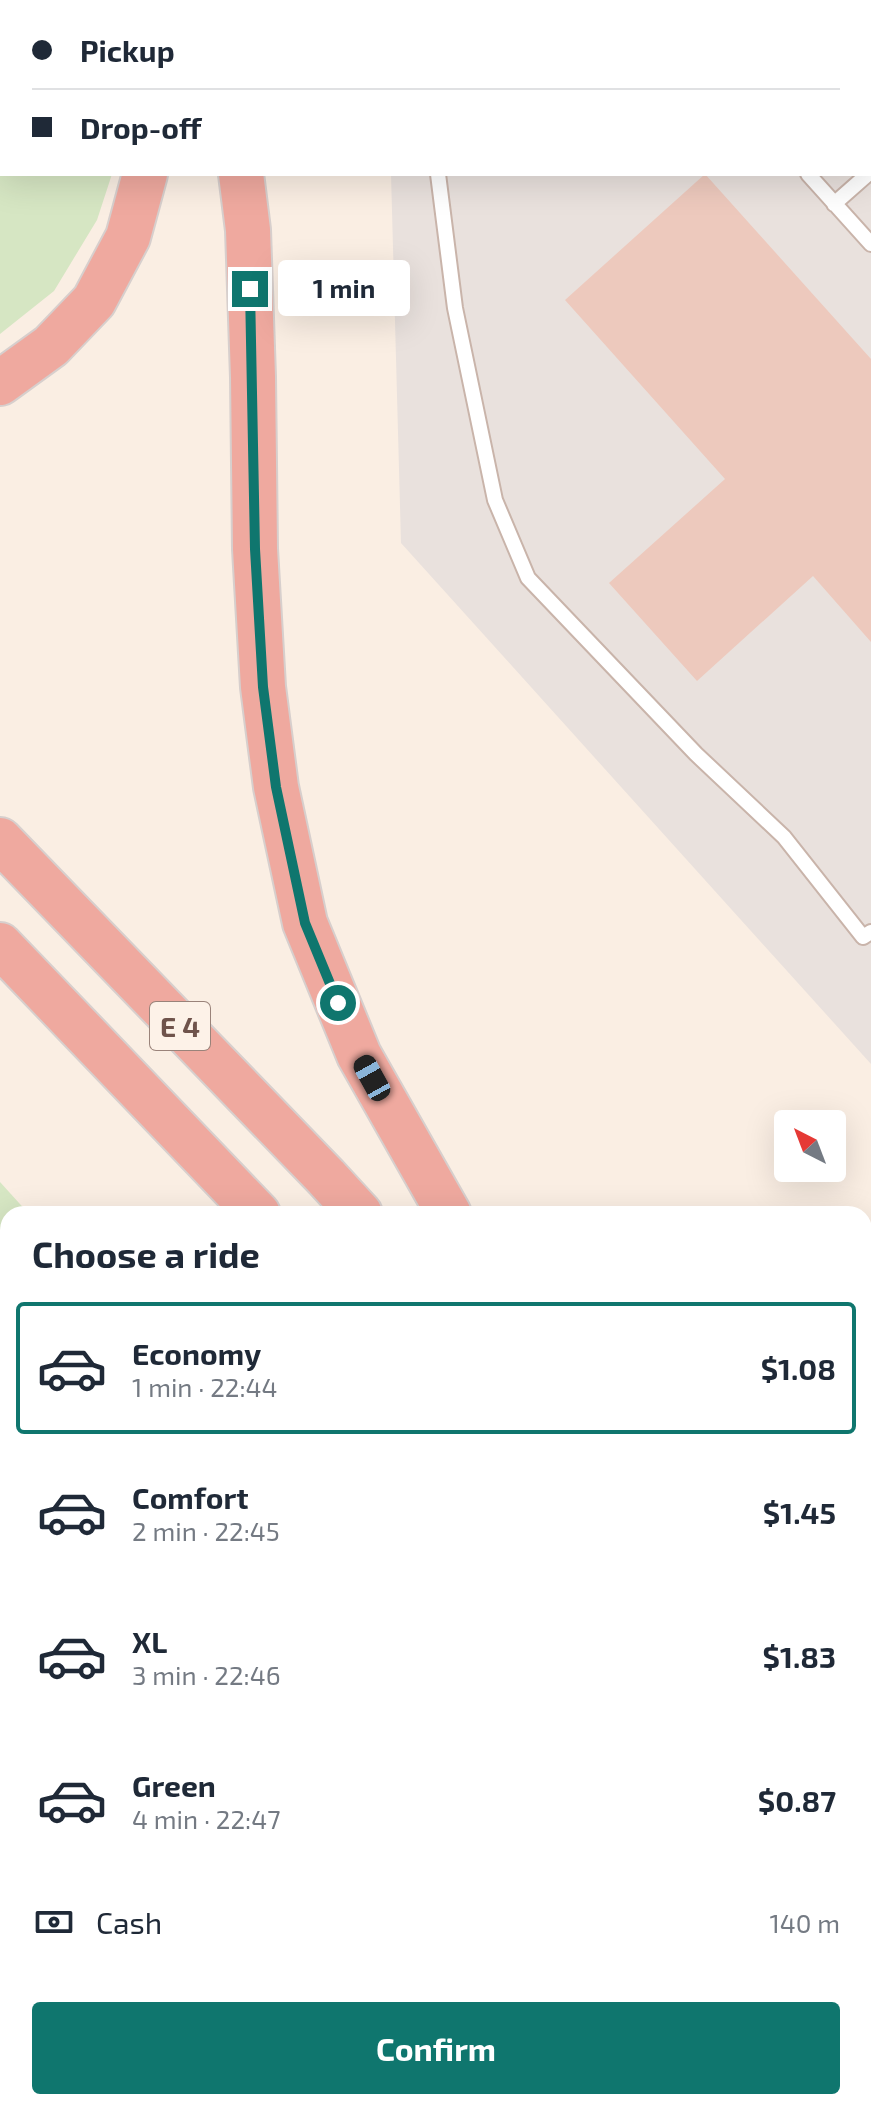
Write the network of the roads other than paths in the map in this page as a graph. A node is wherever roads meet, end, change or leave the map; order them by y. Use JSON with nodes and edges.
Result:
{"nodes":[{"id":1,"x":144,"y":176,"type":"edge"},
{"id":2,"x":241,"y":176,"type":"edge"},
{"id":3,"x":438,"y":176,"type":"edge"},
{"id":4,"x":810,"y":176,"type":"edge"},
{"id":5,"x":867,"y":176,"type":"edge"},
{"id":6,"x":834,"y":204,"type":"junction"},
{"id":7,"x":871,"y":244,"type":"edge"},
{"id":8,"x":0,"y":383,"type":"edge"},
{"id":9,"x":0,"y":840,"type":"edge"},
{"id":10,"x":871,"y":932,"type":"edge"},
{"id":11,"x":0,"y":945,"type":"edge"},
{"id":12,"x":250,"y":1206,"type":"edge"},
{"id":13,"x":353,"y":1206,"type":"edge"},
{"id":14,"x":444,"y":1206,"type":"edge"}],
"edges":[{"from":1,"to":8,"type":"highway"},
{"from":2,"to":14,"type":"highway"},
{"from":3,"to":10,"type":"lane"},
{"from":4,"to":6,"type":"lane"},
{"from":5,"to":6,"type":"lane"},
{"from":6,"to":7,"type":"lane"},
{"from":9,"to":13,"type":"highway","number":"E 4"},
{"from":11,"to":12,"type":"highway","number":"E 4"}]}
